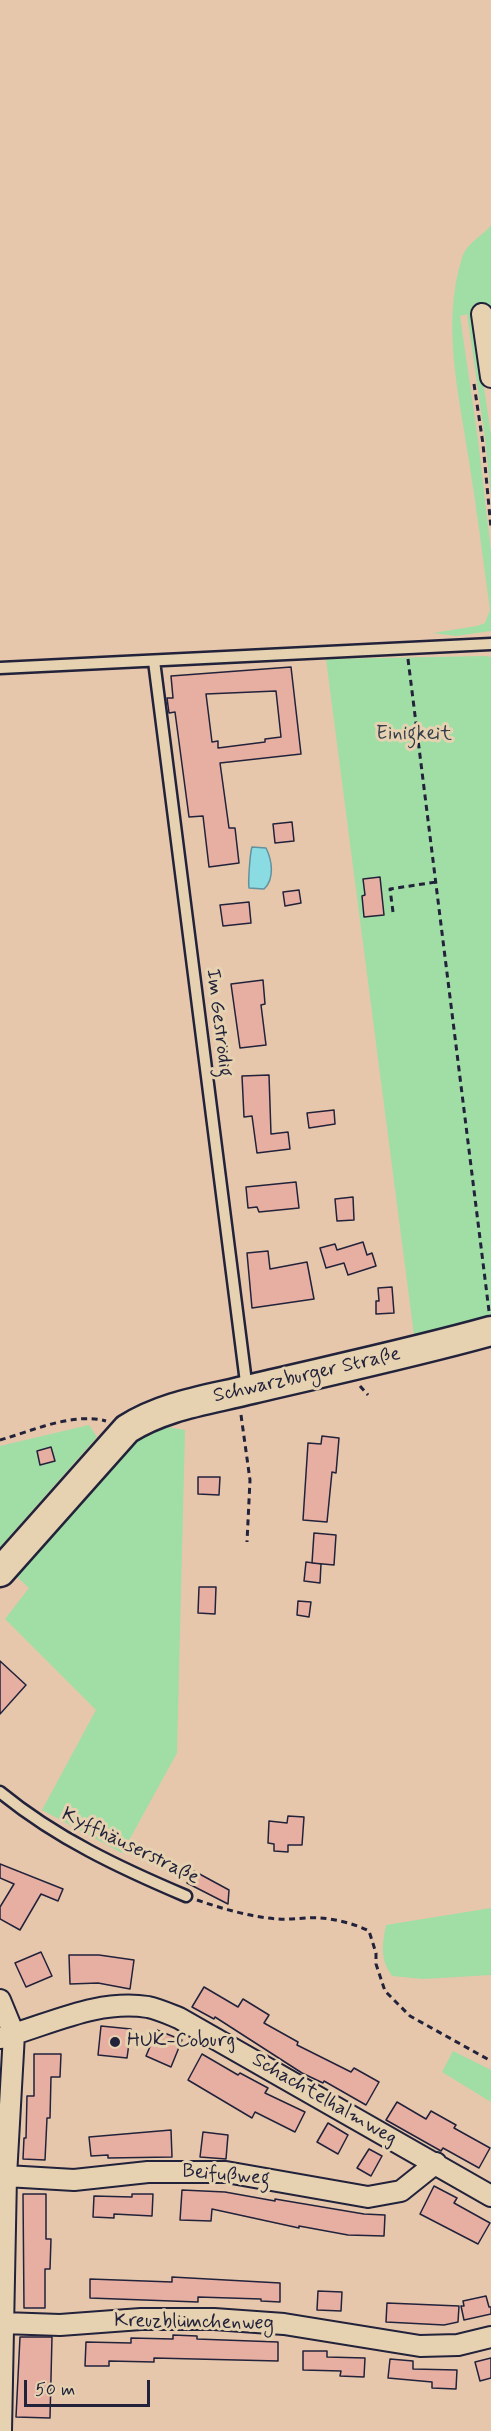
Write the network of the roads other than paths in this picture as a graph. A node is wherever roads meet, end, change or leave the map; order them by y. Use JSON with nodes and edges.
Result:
{"nodes":[{"id":1,"x":482,"y":314,"type":"dead end"},
{"id":2,"x":482,"y":376,"type":"edge"},
{"id":3,"x":491,"y":644,"type":"edge"},
{"id":4,"x":154,"y":661,"type":"junction"},
{"id":5,"x":0,"y":668,"type":"edge"},
{"id":6,"x":490,"y":1323,"type":"edge"},
{"id":7,"x":242,"y":1392,"type":"junction"},
{"id":8,"x":0,"y":1572,"type":"edge"},
{"id":9,"x":0,"y":1792,"type":"edge"},
{"id":10,"x":186,"y":1896,"type":"road end"},
{"id":11,"x":0,"y":2000,"type":"edge"},
{"id":12,"x":7,"y":2036,"type":"edge"},
{"id":13,"x":436,"y":2163,"type":"junction"},
{"id":14,"x":6,"y":2176,"type":"junction"},
{"id":15,"x":491,"y":2196,"type":"edge"},
{"id":16,"x":3,"y":2323,"type":"junction"},
{"id":17,"x":491,"y":2337,"type":"edge"},
{"id":18,"x":1,"y":2431,"type":"edge"}],
"edges":[{"from":1,"to":2,"type":"street"},
{"from":3,"to":4,"type":"lane"},
{"from":4,"to":5,"type":"lane"},
{"from":4,"to":7,"type":"lane","name":"Im Geströdig"},
{"from":6,"to":7,"type":"street","name":"Schwarzburger Straße"},
{"from":7,"to":8,"type":"street","name":"Schwarzburger Straße"},
{"from":9,"to":10,"type":"lane","name":"Kyffhäuserstraße"},
{"from":11,"to":12,"type":"street"},
{"from":12,"to":13,"type":"street","name":"Schachtelhalmweg"},
{"from":12,"to":14,"type":"street"},
{"from":13,"to":14,"type":"street","name":"Beifußweg"},
{"from":13,"to":15,"type":"street","name":"Schachtelhalmweg"},
{"from":14,"to":16,"type":"street"},
{"from":16,"to":17,"type":"street","name":"Kreuzblümchenweg"},
{"from":16,"to":18,"type":"street"}]}
